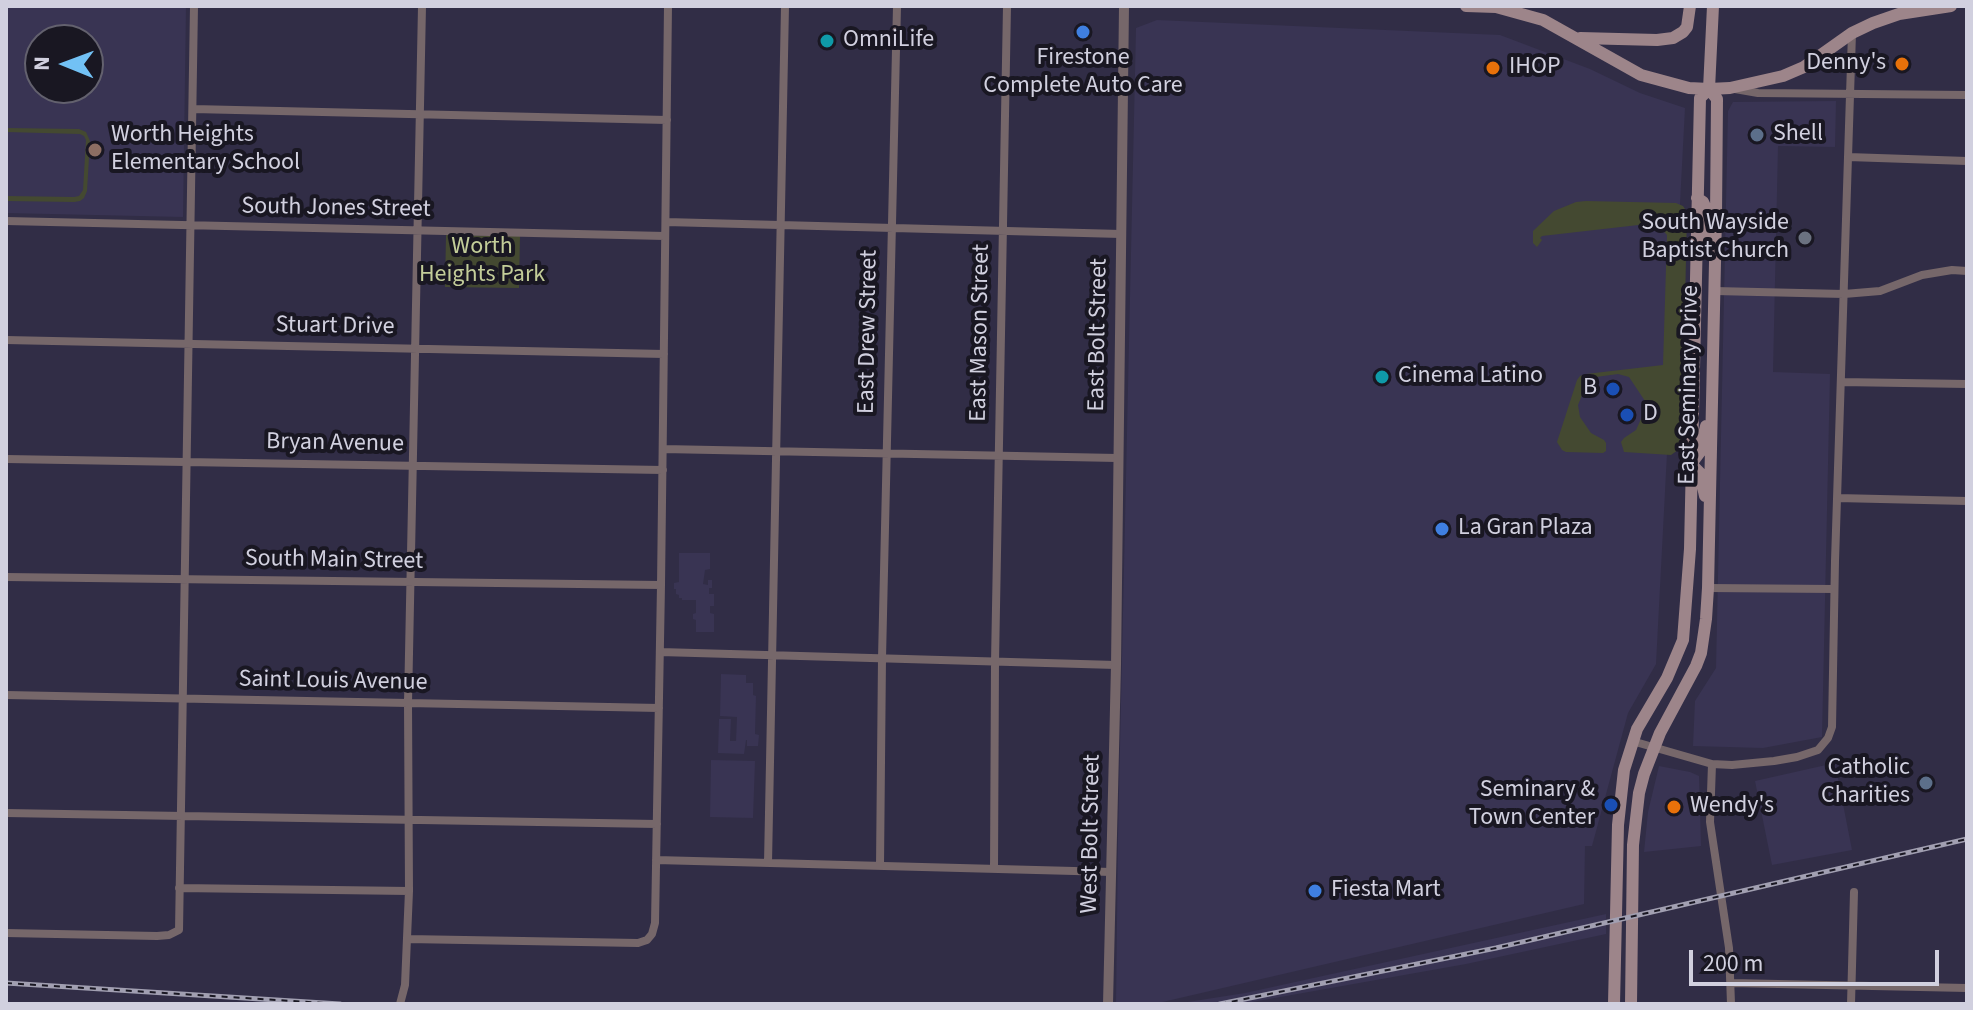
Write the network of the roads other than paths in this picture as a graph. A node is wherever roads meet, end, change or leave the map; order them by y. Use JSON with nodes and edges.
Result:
{"nodes":[{"id":1,"x":194,"y":6,"type":"edge"},
{"id":2,"x":422,"y":6,"type":"edge"},
{"id":3,"x":668,"y":6,"type":"edge"},
{"id":4,"x":785,"y":6,"type":"edge"},
{"id":5,"x":897,"y":6,"type":"edge"},
{"id":6,"x":1007,"y":6,"type":"edge"},
{"id":7,"x":1124,"y":6,"type":"edge"},
{"id":8,"x":1466,"y":6,"type":"edge"},
{"id":9,"x":1951,"y":6,"type":"edge"},
{"id":10,"x":1690,"y":8,"type":"edge"},
{"id":11,"x":1713,"y":10,"type":"edge"},
{"id":12,"x":1852,"y":33,"type":"junction"},
{"id":13,"x":1577,"y":38,"type":"junction"},
{"id":14,"x":1730,"y":88,"type":"junction"},
{"id":15,"x":1709,"y":89,"type":"junction"},
{"id":16,"x":1849,"y":95,"type":"junction"},
{"id":17,"x":1967,"y":95,"type":"edge"},
{"id":18,"x":193,"y":109,"type":"junction"},
{"id":19,"x":421,"y":114,"type":"junction"},
{"id":20,"x":667,"y":120,"type":"junction"},
{"id":21,"x":1848,"y":157,"type":"junction"},
{"id":22,"x":1967,"y":161,"type":"edge"},
{"id":23,"x":1697,"y":198,"type":"junction"},
{"id":24,"x":6,"y":221,"type":"edge"},
{"id":25,"x":666,"y":222,"type":"junction"},
{"id":26,"x":191,"y":225,"type":"junction"},
{"id":27,"x":780,"y":225,"type":"junction"},
{"id":28,"x":892,"y":228,"type":"junction"},
{"id":29,"x":419,"y":231,"type":"junction"},
{"id":30,"x":1003,"y":231,"type":"junction"},
{"id":31,"x":1121,"y":234,"type":"junction"},
{"id":32,"x":665,"y":236,"type":"junction"},
{"id":33,"x":1715,"y":262,"type":"junction"},
{"id":34,"x":1967,"y":271,"type":"edge"},
{"id":35,"x":1715,"y":291,"type":"junction"},
{"id":36,"x":1844,"y":294,"type":"junction"},
{"id":37,"x":6,"y":340,"type":"edge"},
{"id":38,"x":188,"y":344,"type":"junction"},
{"id":39,"x":416,"y":349,"type":"junction"},
{"id":40,"x":664,"y":354,"type":"junction"},
{"id":41,"x":1841,"y":382,"type":"junction"},
{"id":42,"x":1967,"y":384,"type":"edge"},
{"id":43,"x":1712,"y":396,"type":"junction"},
{"id":44,"x":663,"y":449,"type":"junction"},
{"id":45,"x":775,"y":450,"type":"junction"},
{"id":46,"x":887,"y":452,"type":"junction"},
{"id":47,"x":999,"y":455,"type":"junction"},
{"id":48,"x":1117,"y":458,"type":"junction"},
{"id":49,"x":6,"y":459,"type":"edge"},
{"id":50,"x":186,"y":462,"type":"junction"},
{"id":51,"x":1691,"y":464,"type":"junction"},
{"id":52,"x":414,"y":465,"type":"junction"},
{"id":53,"x":663,"y":470,"type":"junction"},
{"id":54,"x":1837,"y":498,"type":"junction"},
{"id":55,"x":1967,"y":501,"type":"edge"},
{"id":56,"x":1709,"y":517,"type":"junction"},
{"id":57,"x":1690,"y":549,"type":"junction"},
{"id":58,"x":6,"y":577,"type":"edge"},
{"id":59,"x":184,"y":579,"type":"junction"},
{"id":60,"x":412,"y":582,"type":"junction"},
{"id":61,"x":661,"y":585,"type":"junction"},
{"id":62,"x":1708,"y":588,"type":"junction"},
{"id":63,"x":1834,"y":589,"type":"junction"},
{"id":64,"x":660,"y":652,"type":"junction"},
{"id":65,"x":771,"y":655,"type":"junction"},
{"id":66,"x":882,"y":658,"type":"junction"},
{"id":67,"x":995,"y":662,"type":"junction"},
{"id":68,"x":1116,"y":665,"type":"junction"},
{"id":69,"x":6,"y":695,"type":"edge"},
{"id":70,"x":183,"y":699,"type":"junction"},
{"id":71,"x":408,"y":703,"type":"junction"},
{"id":72,"x":659,"y":708,"type":"junction"},
{"id":73,"x":1632,"y":741,"type":"junction"},
{"id":74,"x":1654,"y":747,"type":"junction"},
{"id":75,"x":1712,"y":764,"type":"junction"},
{"id":76,"x":6,"y":813,"type":"edge"},
{"id":77,"x":181,"y":816,"type":"junction"},
{"id":78,"x":409,"y":820,"type":"junction"},
{"id":79,"x":657,"y":824,"type":"junction"},
{"id":80,"x":656,"y":860,"type":"junction"},
{"id":81,"x":768,"y":863,"type":"junction"},
{"id":82,"x":880,"y":866,"type":"junction"},
{"id":83,"x":994,"y":869,"type":"junction"},
{"id":84,"x":1112,"y":872,"type":"junction"},
{"id":85,"x":179,"y":888,"type":"junction"},
{"id":86,"x":409,"y":891,"type":"junction"},
{"id":87,"x":1854,"y":892,"type":"dead end"},
{"id":88,"x":6,"y":933,"type":"edge"},
{"id":89,"x":407,"y":939,"type":"junction"},
{"id":90,"x":1731,"y":983,"type":"junction"},
{"id":91,"x":1852,"y":986,"type":"junction"},
{"id":92,"x":1967,"y":988,"type":"edge"},
{"id":93,"x":400,"y":1004,"type":"edge"},
{"id":94,"x":1108,"y":1004,"type":"edge"},
{"id":95,"x":1614,"y":1004,"type":"edge"},
{"id":96,"x":1631,"y":1004,"type":"edge"},
{"id":97,"x":1731,"y":1004,"type":"edge"},
{"id":98,"x":1851,"y":1004,"type":"edge"}],
"edges":[{"from":1,"to":18,"type":"street"},
{"from":2,"to":19,"type":"street"},
{"from":3,"to":20,"type":"street"},
{"from":4,"to":27,"type":"street"},
{"from":5,"to":28,"type":"street","name":"East Drew Street"},
{"from":6,"to":30,"type":"street","name":"East Mason Street"},
{"from":7,"to":31,"type":"street","name":"East Bolt Street"},
{"from":8,"to":13,"type":"main road"},
{"from":9,"to":12,"type":"main road"},
{"from":10,"to":13,"type":"main road"},
{"from":11,"to":15,"type":"main road","name":"East Seminary Drive"},
{"from":12,"to":14,"type":"main road"},
{"from":12,"to":16,"type":"street"},
{"from":13,"to":15,"type":"main road"},
{"from":14,"to":15,"type":"main road"},
{"from":14,"to":16,"type":"street"},
{"from":15,"to":23,"type":"main road","name":"East Seminary Drive"},
{"from":15,"to":33,"type":"main road","name":"East Seminary Drive"},
{"from":16,"to":17,"type":"street"},
{"from":16,"to":21,"type":"street"},
{"from":18,"to":19,"type":"street"},
{"from":18,"to":26,"type":"street"},
{"from":19,"to":20,"type":"street"},
{"from":19,"to":29,"type":"street"},
{"from":20,"to":25,"type":"street"},
{"from":21,"to":22,"type":"street"},
{"from":21,"to":36,"type":"street"},
{"from":23,"to":33,"type":"main road"},
{"from":23,"to":51,"type":"main road","name":"East Seminary Drive"},
{"from":24,"to":26,"type":"street","name":"South Jones Street"},
{"from":25,"to":27,"type":"street"},
{"from":25,"to":32,"type":"street"},
{"from":26,"to":29,"type":"street","name":"South Jones Street"},
{"from":26,"to":38,"type":"street"},
{"from":27,"to":28,"type":"street"},
{"from":27,"to":45,"type":"street"},
{"from":28,"to":30,"type":"street"},
{"from":28,"to":46,"type":"street","name":"East Drew Street"},
{"from":29,"to":32,"type":"street","name":"South Jones Street"},
{"from":29,"to":39,"type":"street"},
{"from":30,"to":31,"type":"street"},
{"from":30,"to":47,"type":"street","name":"East Mason Street"},
{"from":31,"to":48,"type":"street","name":"East Bolt Street"},
{"from":32,"to":40,"type":"street"},
{"from":33,"to":35,"type":"main road","name":"East Seminary Drive"},
{"from":34,"to":36,"type":"street"},
{"from":35,"to":36,"type":"street"},
{"from":35,"to":43,"type":"main road","name":"East Seminary Drive"},
{"from":36,"to":41,"type":"street"},
{"from":37,"to":38,"type":"street","name":"Stuart Drive"},
{"from":38,"to":39,"type":"street","name":"Stuart Drive"},
{"from":38,"to":50,"type":"street"},
{"from":39,"to":40,"type":"street","name":"Stuart Drive"},
{"from":39,"to":52,"type":"street"},
{"from":40,"to":44,"type":"street"},
{"from":41,"to":42,"type":"street"},
{"from":41,"to":54,"type":"street"},
{"from":43,"to":51,"type":"main road"},
{"from":43,"to":56,"type":"main road","name":"East Seminary Drive"},
{"from":44,"to":45,"type":"street"},
{"from":44,"to":53,"type":"street"},
{"from":45,"to":46,"type":"street"},
{"from":45,"to":65,"type":"street"},
{"from":46,"to":47,"type":"street"},
{"from":46,"to":66,"type":"street","name":"East Drew Street"},
{"from":47,"to":48,"type":"street"},
{"from":47,"to":67,"type":"street","name":"East Mason Street"},
{"from":48,"to":68,"type":"street","name":"East Bolt Street"},
{"from":49,"to":50,"type":"street","name":"Bryan Avenue"},
{"from":50,"to":52,"type":"street","name":"Bryan Avenue"},
{"from":50,"to":59,"type":"street"},
{"from":51,"to":56,"type":"main road"},
{"from":51,"to":57,"type":"main road","name":"East Seminary Drive"},
{"from":52,"to":53,"type":"street","name":"Bryan Avenue"},
{"from":52,"to":60,"type":"street"},
{"from":53,"to":61,"type":"street"},
{"from":54,"to":55,"type":"street"},
{"from":54,"to":63,"type":"street"},
{"from":56,"to":62,"type":"main road","name":"East Seminary Drive"},
{"from":57,"to":62,"type":"main road"},
{"from":57,"to":73,"type":"main road","name":"East Seminary Drive"},
{"from":58,"to":59,"type":"street","name":"South Main Street"},
{"from":59,"to":60,"type":"street","name":"South Main Street"},
{"from":59,"to":70,"type":"street"},
{"from":60,"to":61,"type":"street","name":"South Main Street"},
{"from":60,"to":71,"type":"street"},
{"from":61,"to":64,"type":"street"},
{"from":62,"to":63,"type":"street"},
{"from":62,"to":74,"type":"main road","name":"East Seminary Drive"},
{"from":63,"to":75,"type":"street"},
{"from":64,"to":65,"type":"street"},
{"from":64,"to":72,"type":"street"},
{"from":65,"to":66,"type":"street"},
{"from":65,"to":81,"type":"street"},
{"from":66,"to":67,"type":"street"},
{"from":66,"to":82,"type":"street","name":"East Drew Street"},
{"from":67,"to":68,"type":"street"},
{"from":67,"to":83,"type":"street","name":"East Mason Street"},
{"from":68,"to":84,"type":"street","name":"West Bolt Street"},
{"from":69,"to":70,"type":"street","name":"Saint Louis Avenue"},
{"from":70,"to":71,"type":"street","name":"Saint Louis Avenue"},
{"from":70,"to":77,"type":"street"},
{"from":71,"to":72,"type":"street","name":"Saint Louis Avenue"},
{"from":71,"to":78,"type":"street"},
{"from":72,"to":79,"type":"street"},
{"from":73,"to":74,"type":"street"},
{"from":73,"to":95,"type":"main road","name":"East Seminary Drive"},
{"from":74,"to":75,"type":"street"},
{"from":74,"to":96,"type":"main road","name":"East Seminary Drive"},
{"from":75,"to":90,"type":"street"},
{"from":76,"to":77,"type":"street"},
{"from":77,"to":78,"type":"street"},
{"from":77,"to":85,"type":"street"},
{"from":78,"to":79,"type":"street"},
{"from":78,"to":86,"type":"street"},
{"from":79,"to":80,"type":"street"},
{"from":80,"to":81,"type":"street"},
{"from":80,"to":89,"type":"street"},
{"from":81,"to":82,"type":"street"},
{"from":82,"to":83,"type":"street"},
{"from":83,"to":84,"type":"street"},
{"from":84,"to":94,"type":"street","name":"West Bolt Street"},
{"from":85,"to":86,"type":"street"},
{"from":85,"to":88,"type":"street"},
{"from":86,"to":89,"type":"street"},
{"from":87,"to":91,"type":"street"},
{"from":89,"to":93,"type":"street"},
{"from":90,"to":91,"type":"street"},
{"from":90,"to":97,"type":"street"},
{"from":91,"to":92,"type":"street"},
{"from":91,"to":98,"type":"street"}]}
